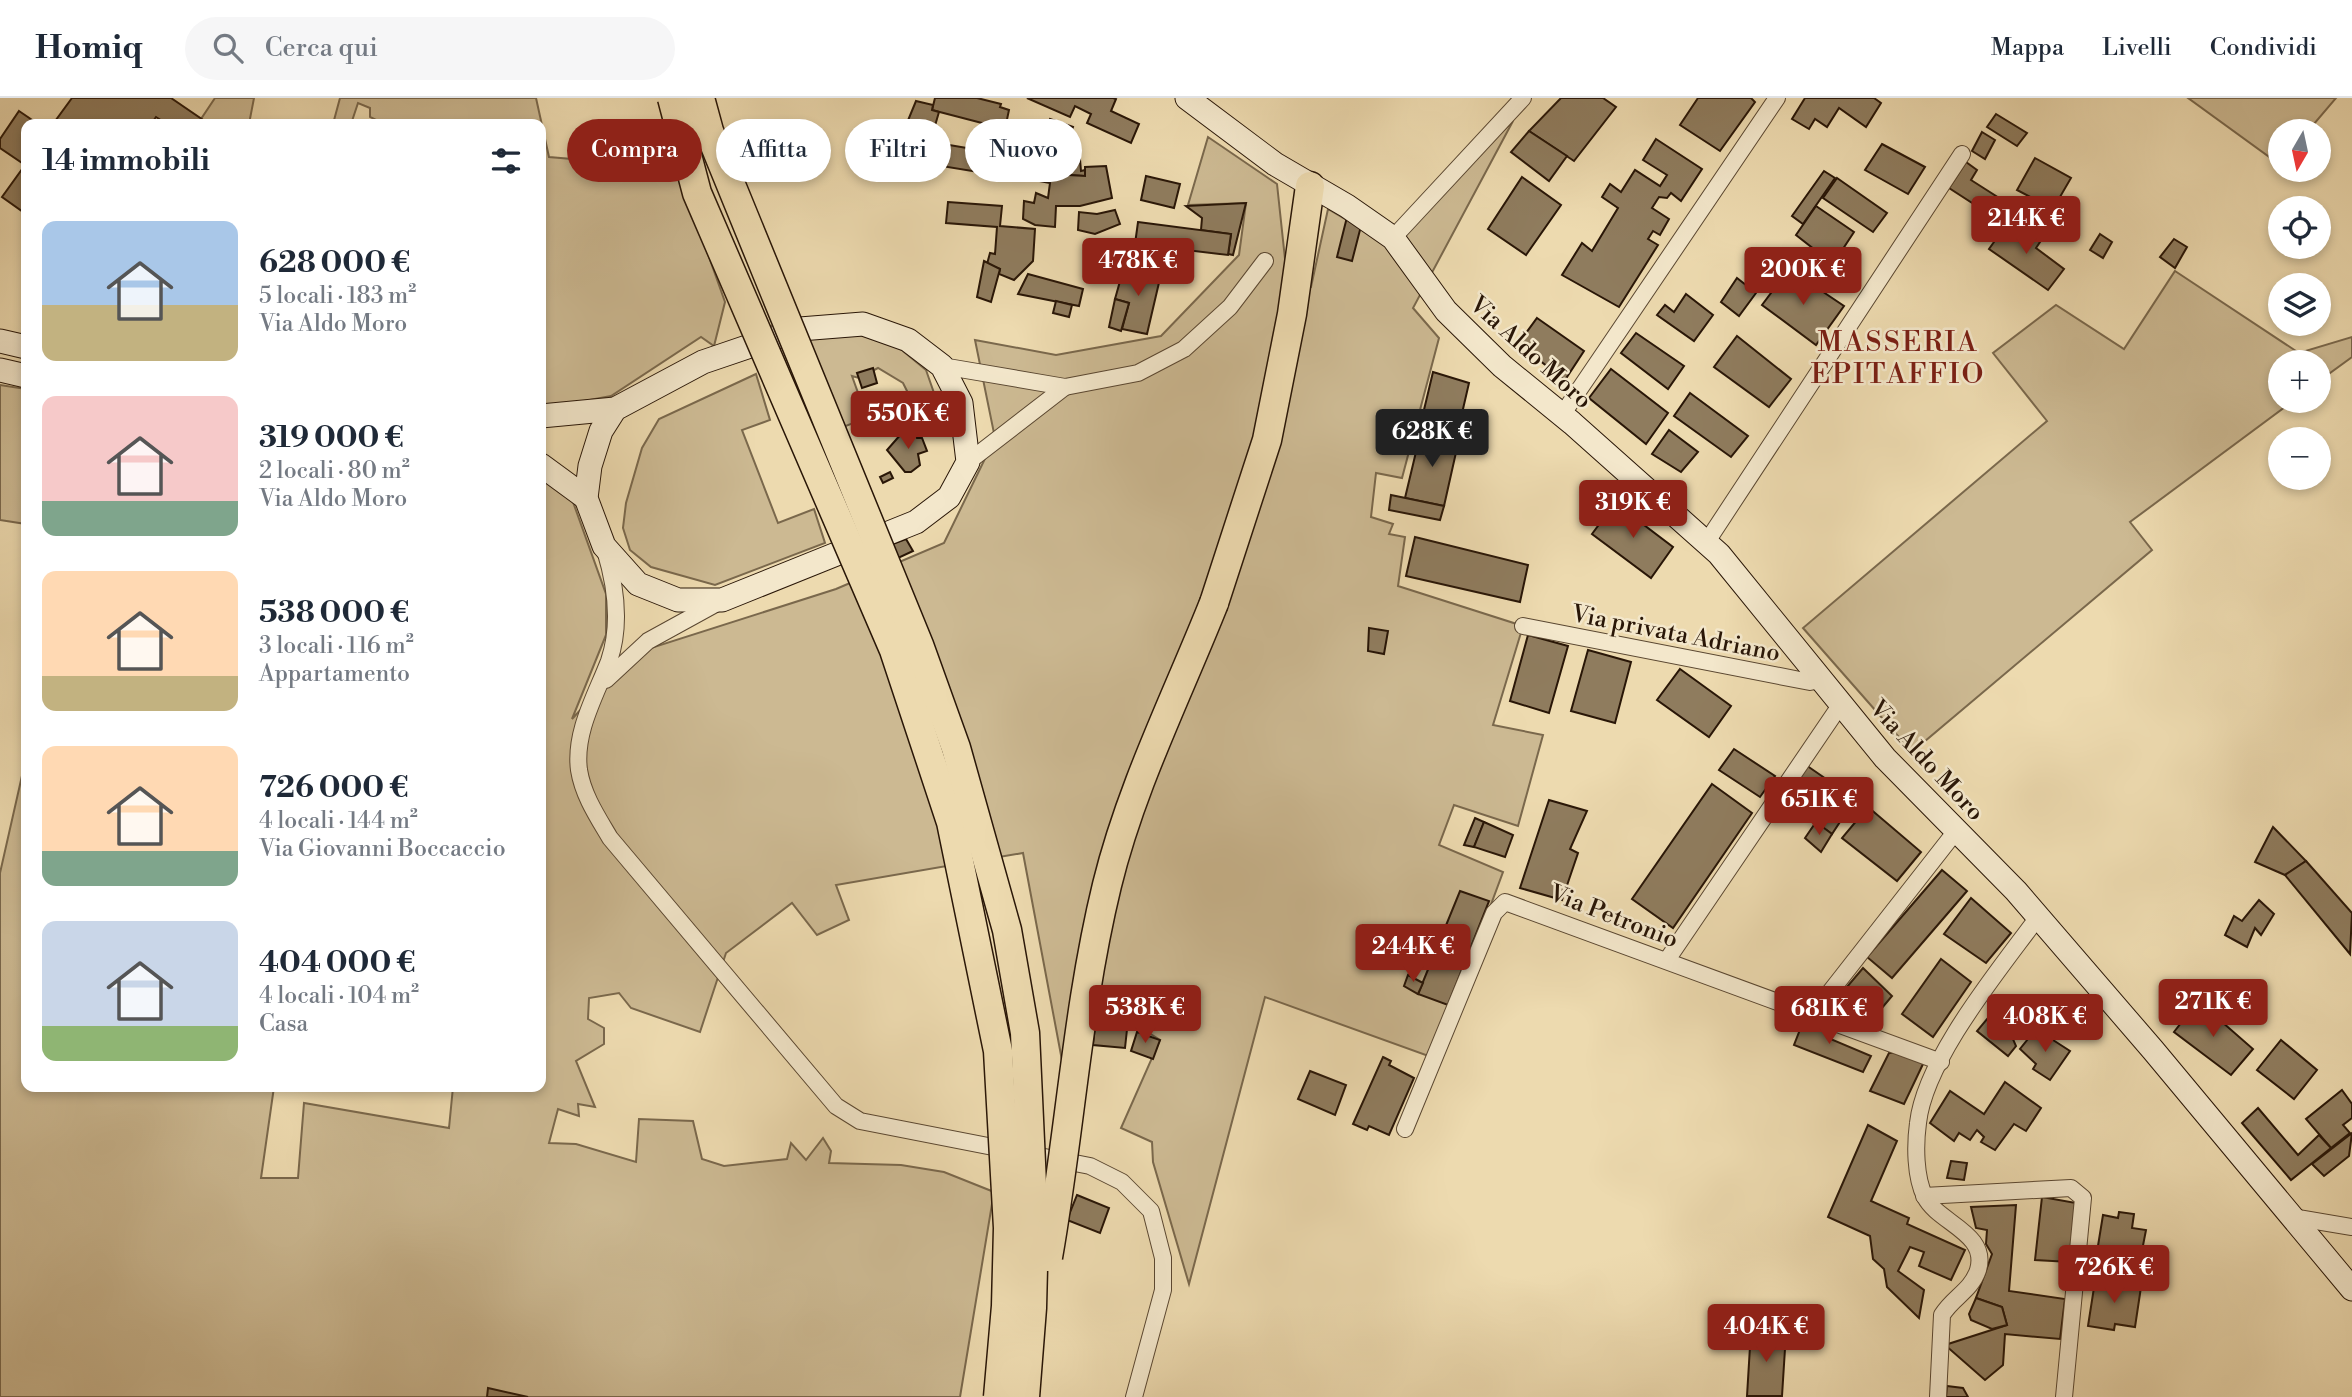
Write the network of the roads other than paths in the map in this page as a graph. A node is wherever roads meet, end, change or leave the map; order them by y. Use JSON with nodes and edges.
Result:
{"nodes":[{"id":1,"x":672,"y":98,"type":"edge"},
{"id":2,"x":700,"y":98,"type":"edge"},
{"id":3,"x":1187,"y":98,"type":"edge"},
{"id":4,"x":1523,"y":98,"type":"edge"},
{"id":5,"x":1777,"y":98,"type":"edge"},
{"id":6,"x":1962,"y":154,"type":"dead end"},
{"id":7,"x":1310,"y":186,"type":"junction"},
{"id":8,"x":1393,"y":238,"type":"junction"},
{"id":9,"x":1265,"y":261,"type":"dead end"},
{"id":10,"x":0,"y":341,"type":"edge"},
{"id":11,"x":21,"y":346,"type":"edge"},
{"id":12,"x":942,"y":366,"type":"junction"},
{"id":13,"x":0,"y":370,"type":"edge"},
{"id":14,"x":21,"y":375,"type":"edge"},
{"id":15,"x":1065,"y":387,"type":"junction"},
{"id":16,"x":615,"y":409,"type":"junction"},
{"id":17,"x":1562,"y":415,"type":"junction"},
{"id":18,"x":546,"y":416,"type":"edge"},
{"id":19,"x":968,"y":461,"type":"junction"},
{"id":20,"x":546,"y":469,"type":"edge"},
{"id":21,"x":586,"y":499,"type":"junction"},
{"id":22,"x":1706,"y":543,"type":"junction"},
{"id":23,"x":604,"y":546,"type":"junction"},
{"id":24,"x":722,"y":600,"type":"junction"},
{"id":25,"x":1522,"y":626,"type":"dead end"},
{"id":26,"x":1821,"y":680,"type":"junction"},
{"id":27,"x":597,"y":689,"type":"junction"},
{"id":28,"x":1841,"y":704,"type":"junction"},
{"id":29,"x":1956,"y":831,"type":"junction"},
{"id":30,"x":2038,"y":917,"type":"junction"},
{"id":31,"x":1667,"y":960,"type":"junction"},
{"id":32,"x":1812,"y":1015,"type":"junction"},
{"id":33,"x":1941,"y":1062,"type":"junction"},
{"id":34,"x":1405,"y":1129,"type":"dead end"},
{"id":35,"x":1924,"y":1196,"type":"junction"},
{"id":36,"x":2292,"y":1217,"type":"junction"},
{"id":37,"x":2352,"y":1227,"type":"edge"},
{"id":38,"x":2352,"y":1289,"type":"edge"},
{"id":39,"x":1030,"y":1356,"type":"junction"},
{"id":40,"x":998,"y":1397,"type":"edge"},
{"id":41,"x":1025,"y":1397,"type":"edge"},
{"id":42,"x":1134,"y":1397,"type":"edge"},
{"id":43,"x":1938,"y":1397,"type":"edge"},
{"id":44,"x":2064,"y":1397,"type":"edge"}],
"edges":[{"from":1,"to":40,"type":"highway","bridge":true},
{"from":2,"to":39,"type":"highway","bridge":true},
{"from":3,"to":7,"type":"street","name":"Via Aldo Moro"},
{"from":4,"to":8,"type":"street"},
{"from":5,"to":17,"type":"street"},
{"from":6,"to":22,"type":"street"},
{"from":7,"to":8,"type":"street","name":"Via Aldo Moro"},
{"from":7,"to":39,"type":"highway","bridge":true},
{"from":8,"to":17,"type":"street","name":"Via Aldo Moro"},
{"from":9,"to":15,"type":"street"},
{"from":10,"to":11,"type":"street"},
{"from":12,"to":15,"type":"street"},
{"from":12,"to":16,"type":"street"},
{"from":12,"to":19,"type":"street"},
{"from":13,"to":14,"type":"street"},
{"from":15,"to":19,"type":"street"},
{"from":16,"to":18,"type":"street"},
{"from":16,"to":21,"type":"street"},
{"from":17,"to":22,"type":"street","name":"Via Aldo Moro"},
{"from":19,"to":24,"type":"street"},
{"from":20,"to":21,"type":"street"},
{"from":21,"to":23,"type":"street"},
{"from":22,"to":26,"type":"street","name":"Via Aldo Moro"},
{"from":23,"to":24,"type":"street"},
{"from":23,"to":27,"type":"street"},
{"from":24,"to":27,"type":"street"},
{"from":25,"to":26,"type":"street","name":"Via privata Adriano"},
{"from":26,"to":28,"type":"street","name":"Via Aldo Moro"},
{"from":27,"to":42,"type":"street"},
{"from":28,"to":29,"type":"street","name":"Via Aldo Moro"},
{"from":28,"to":31,"type":"street"},
{"from":29,"to":30,"type":"street","name":"Via Aldo Moro"},
{"from":29,"to":32,"type":"street"},
{"from":30,"to":33,"type":"street"},
{"from":30,"to":36,"type":"street","name":"Via Aldo Moro"},
{"from":31,"to":32,"type":"street","name":"Via Petronio"},
{"from":31,"to":34,"type":"street","name":"Via Petronio"},
{"from":32,"to":33,"type":"street","name":"Via Petronio"},
{"from":33,"to":35,"type":"street"},
{"from":35,"to":43,"type":"street"},
{"from":35,"to":44,"type":"street"},
{"from":36,"to":37,"type":"street"},
{"from":36,"to":38,"type":"street","name":"Via Aldo Moro"},
{"from":39,"to":41,"type":"highway","bridge":true}]}
